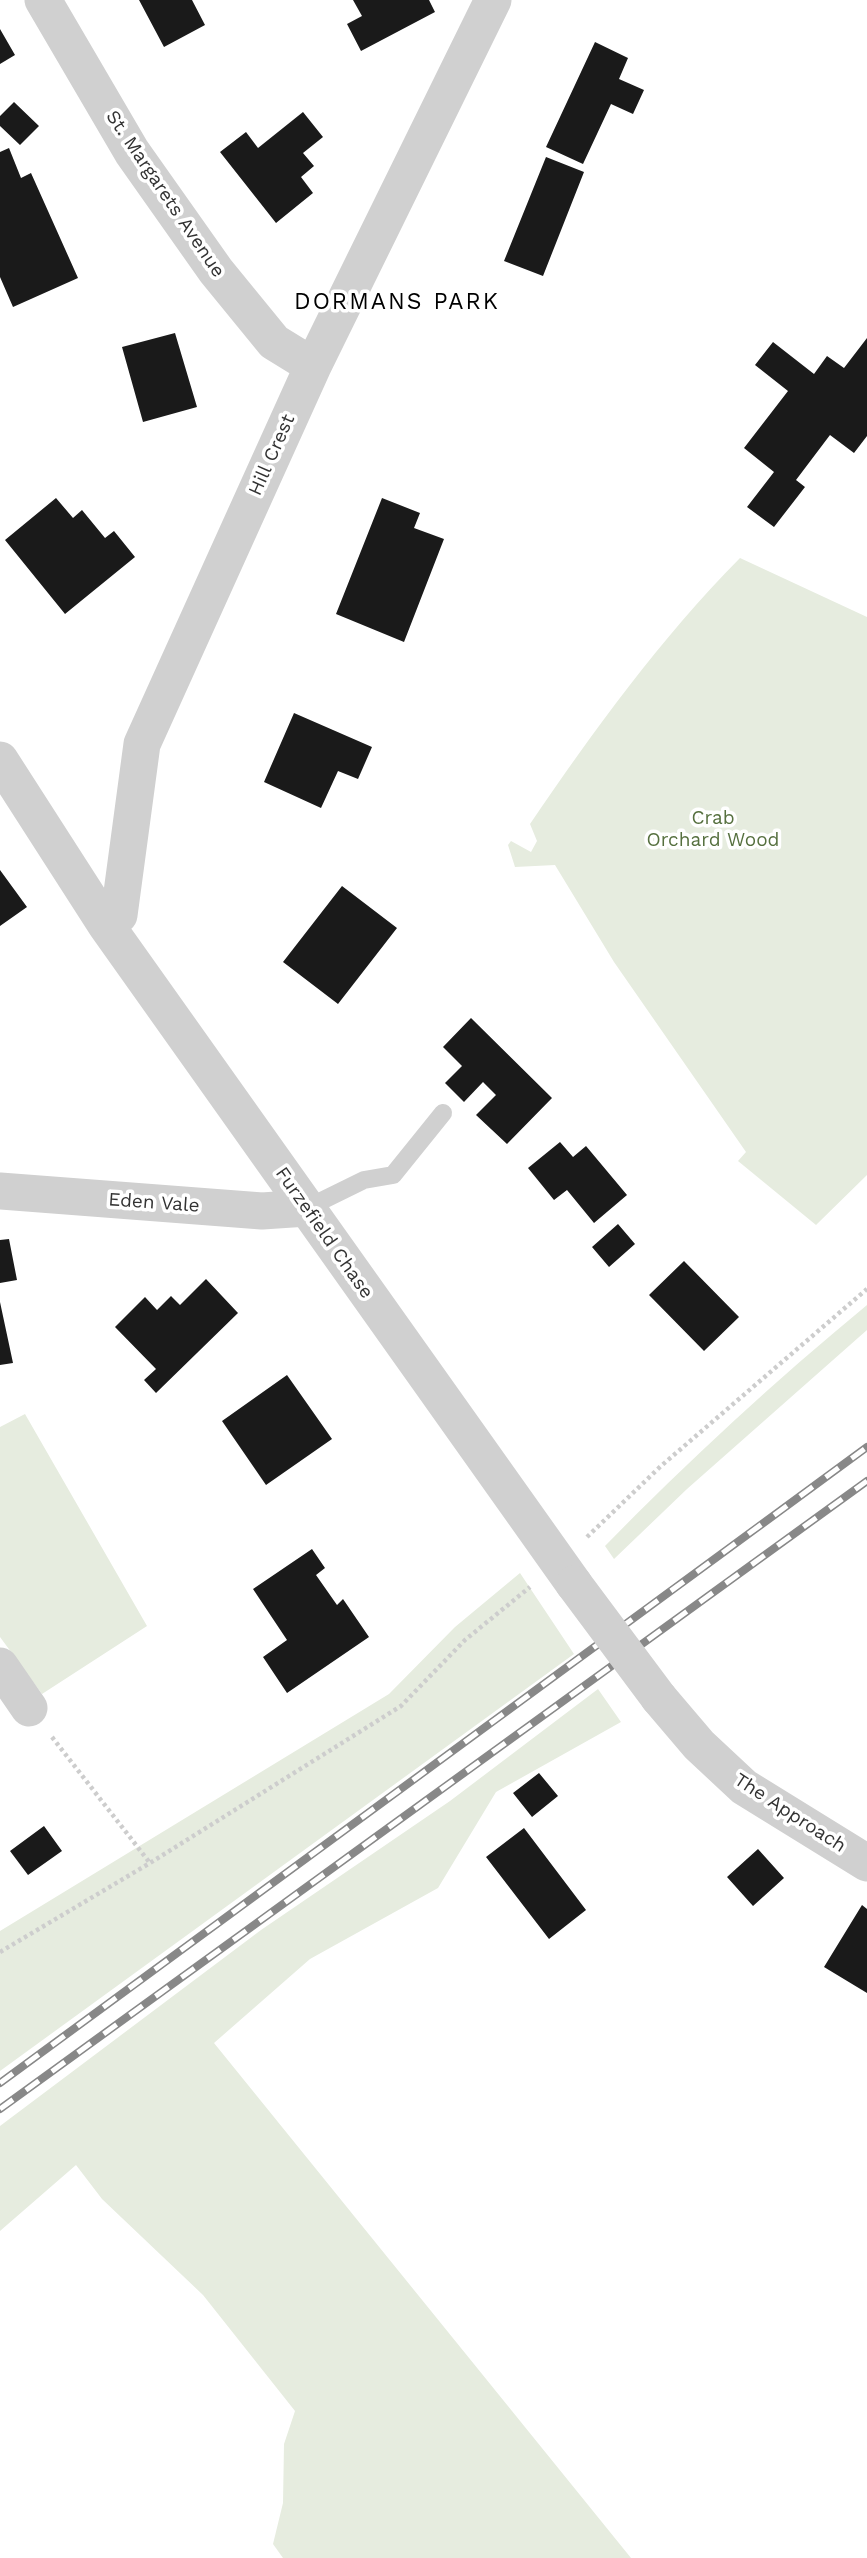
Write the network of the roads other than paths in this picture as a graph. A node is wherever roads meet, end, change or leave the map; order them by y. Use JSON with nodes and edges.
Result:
{"nodes":[{"id":1,"x":43,"y":0,"type":"edge"},
{"id":2,"x":494,"y":0,"type":"edge"},
{"id":3,"x":313,"y":366,"type":"junction"},
{"id":4,"x":0,"y":760,"type":"edge"},
{"id":5,"x":106,"y":925,"type":"junction"},
{"id":6,"x":443,"y":1113,"type":"dead end"},
{"id":7,"x":0,"y":1191,"type":"edge"},
{"id":8,"x":307,"y":1208,"type":"junction"},
{"id":9,"x":0,"y":1666,"type":"edge"},
{"id":10,"x":659,"y":1698,"type":"joint"},
{"id":11,"x":29,"y":1709,"type":"road end"},
{"id":12,"x":867,"y":1863,"type":"edge"}],
"edges":[{"from":1,"to":3,"type":"street","name":"St. Margarets Avenue"},
{"from":2,"to":3,"type":"street","name":"Hill Crest"},
{"from":3,"to":5,"type":"street","name":"Hill Crest"},
{"from":4,"to":5,"type":"street","name":"Furzefield Chase"},
{"from":5,"to":8,"type":"street","name":"Furzefield Chase"},
{"from":6,"to":8,"type":"lane"},
{"from":7,"to":8,"type":"street","name":"Eden Vale"},
{"from":8,"to":10,"type":"street","name":"Furzefield Chase","bridge":true},
{"from":9,"to":11,"type":"street"},
{"from":10,"to":12,"type":"street","name":"The Approach"}]}
